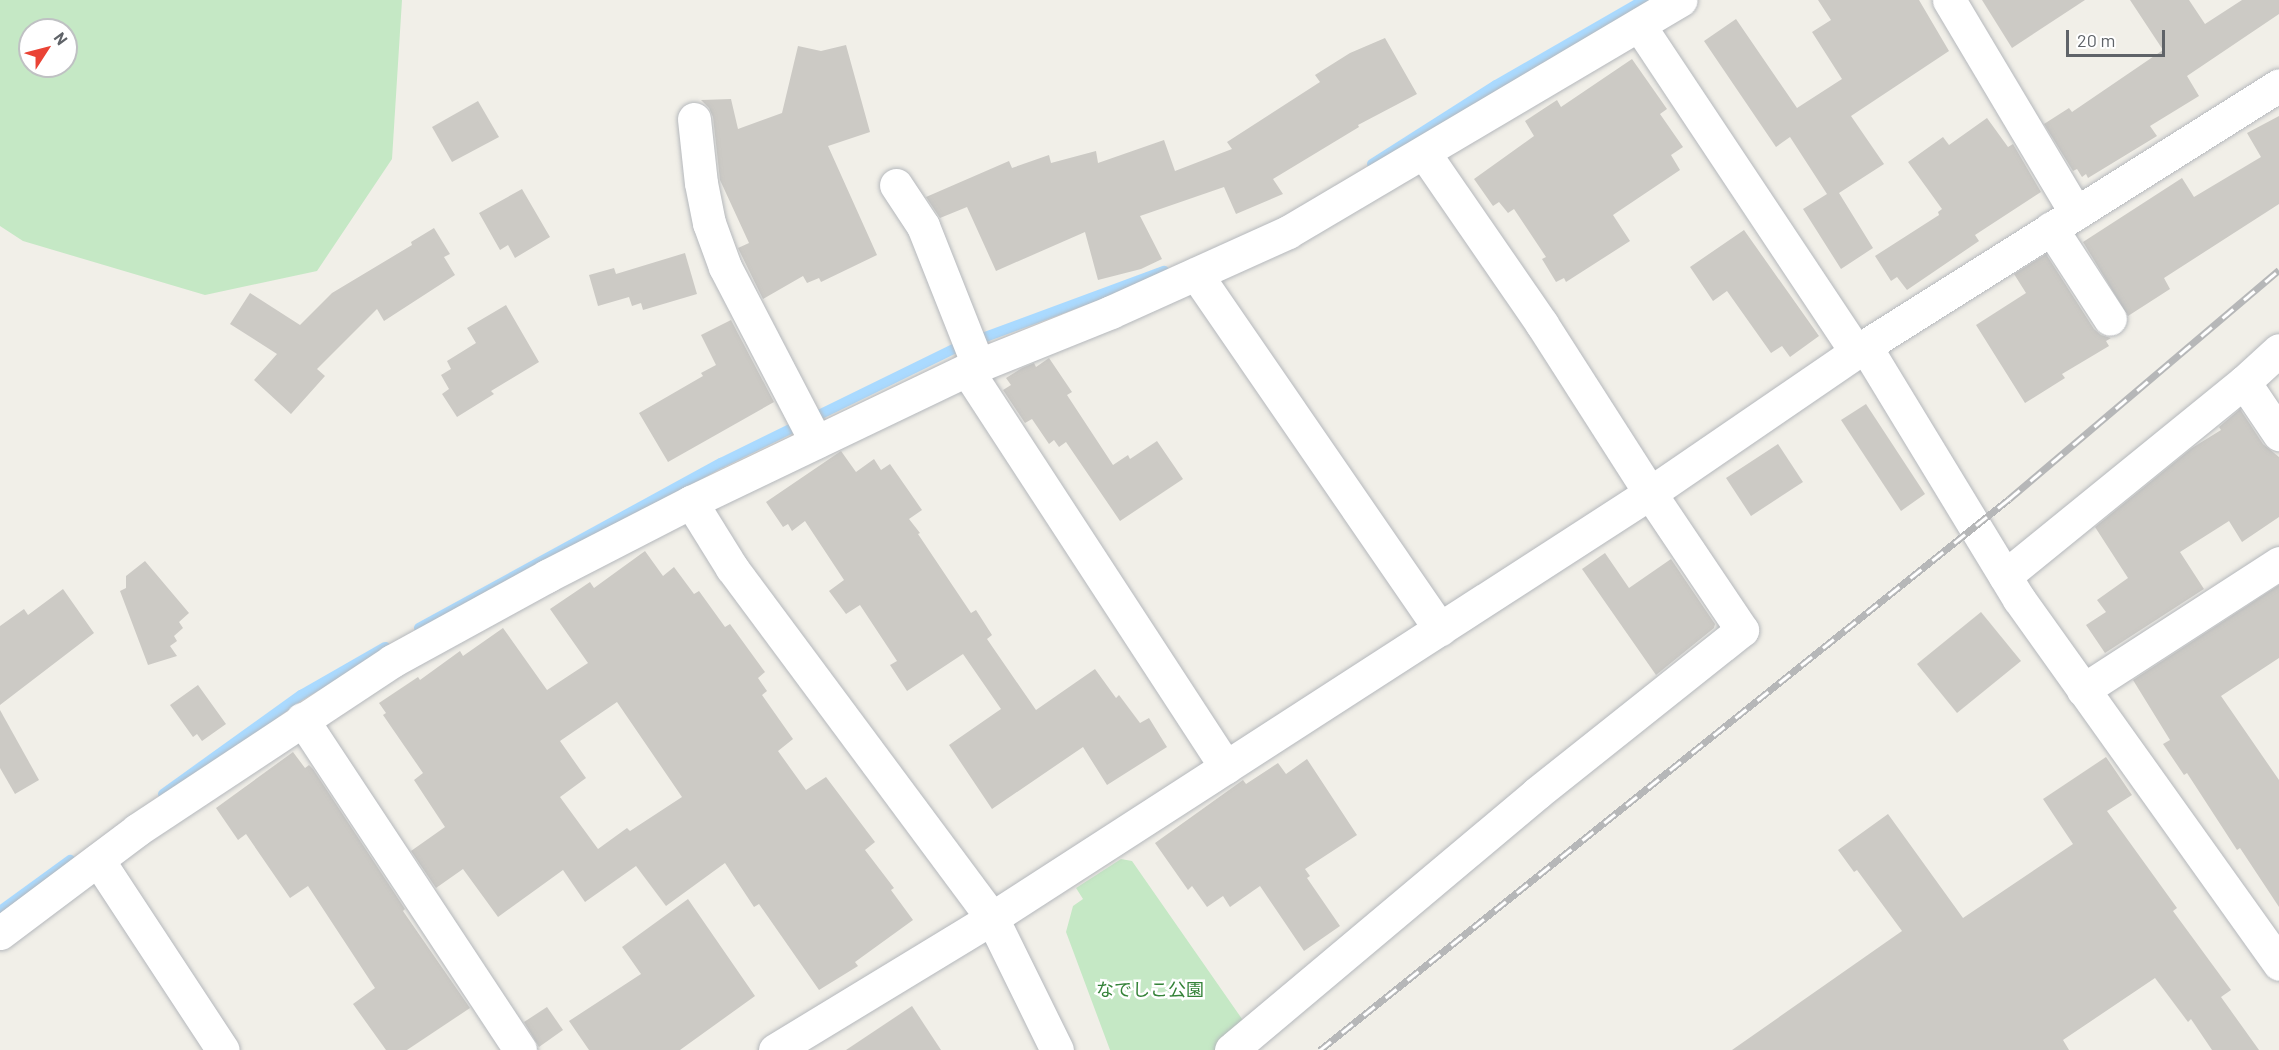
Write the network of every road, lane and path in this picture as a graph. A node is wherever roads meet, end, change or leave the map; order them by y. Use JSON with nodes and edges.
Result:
{"nodes":[{"id":1,"x":1681,"y":0,"type":"edge"},
{"id":2,"x":1949,"y":0,"type":"edge"},
{"id":3,"x":1639,"y":25,"type":"junction"},
{"id":4,"x":2279,"y":85,"type":"edge"},
{"id":5,"x":694,"y":119,"type":"dead end"},
{"id":6,"x":1424,"y":153,"type":"junction"},
{"id":7,"x":896,"y":185,"type":"dead end"},
{"id":8,"x":2064,"y":220,"type":"junction"},
{"id":9,"x":1196,"y":274,"type":"junction"},
{"id":10,"x":2110,"y":320,"type":"dead end"},
{"id":11,"x":1861,"y":348,"type":"junction"},
{"id":12,"x":2279,"y":350,"type":"edge"},
{"id":13,"x":972,"y":367,"type":"junction"},
{"id":14,"x":2244,"y":382,"type":"junction"},
{"id":15,"x":2279,"y":434,"type":"edge"},
{"id":16,"x":816,"y":442,"type":"junction"},
{"id":17,"x":1650,"y":493,"type":"junction"},
{"id":18,"x":691,"y":502,"type":"junction"},
{"id":19,"x":2279,"y":563,"type":"edge"},
{"id":20,"x":2005,"y":576,"type":"junction"},
{"id":21,"x":1440,"y":629,"type":"junction"},
{"id":22,"x":2084,"y":690,"type":"junction"},
{"id":23,"x":302,"y":719,"type":"junction"},
{"id":24,"x":1226,"y":767,"type":"junction"},
{"id":25,"x":98,"y":860,"type":"junction"},
{"id":26,"x":992,"y":918,"type":"junction"},
{"id":27,"x":0,"y":933,"type":"edge"},
{"id":28,"x":2279,"y":964,"type":"edge"},
{"id":29,"x":223,"y":1050,"type":"edge"},
{"id":30,"x":520,"y":1050,"type":"edge"},
{"id":31,"x":776,"y":1050,"type":"edge"},
{"id":32,"x":1057,"y":1050,"type":"edge"},
{"id":33,"x":1231,"y":1050,"type":"edge"}],
"edges":[{"from":1,"to":3,"type":"street"},
{"from":2,"to":8,"type":"street"},
{"from":3,"to":6,"type":"street"},
{"from":3,"to":11,"type":"street"},
{"from":4,"to":8,"type":"street"},
{"from":5,"to":16,"type":"street"},
{"from":6,"to":9,"type":"street"},
{"from":6,"to":17,"type":"street"},
{"from":7,"to":13,"type":"street"},
{"from":8,"to":10,"type":"street"},
{"from":8,"to":11,"type":"street"},
{"from":9,"to":13,"type":"street"},
{"from":9,"to":21,"type":"street"},
{"from":11,"to":17,"type":"street"},
{"from":11,"to":20,"type":"street"},
{"from":12,"to":14,"type":"street"},
{"from":13,"to":16,"type":"street"},
{"from":13,"to":24,"type":"street"},
{"from":14,"to":15,"type":"street"},
{"from":14,"to":20,"type":"street"},
{"from":16,"to":18,"type":"street"},
{"from":17,"to":21,"type":"street"},
{"from":17,"to":33,"type":"street"},
{"from":18,"to":23,"type":"street"},
{"from":18,"to":26,"type":"street"},
{"from":19,"to":22,"type":"street"},
{"from":20,"to":22,"type":"street"},
{"from":21,"to":24,"type":"street"},
{"from":22,"to":28,"type":"street"},
{"from":23,"to":25,"type":"street"},
{"from":23,"to":30,"type":"street"},
{"from":24,"to":26,"type":"street"},
{"from":25,"to":27,"type":"street"},
{"from":25,"to":29,"type":"street"},
{"from":26,"to":31,"type":"street"},
{"from":26,"to":32,"type":"street"}]}
